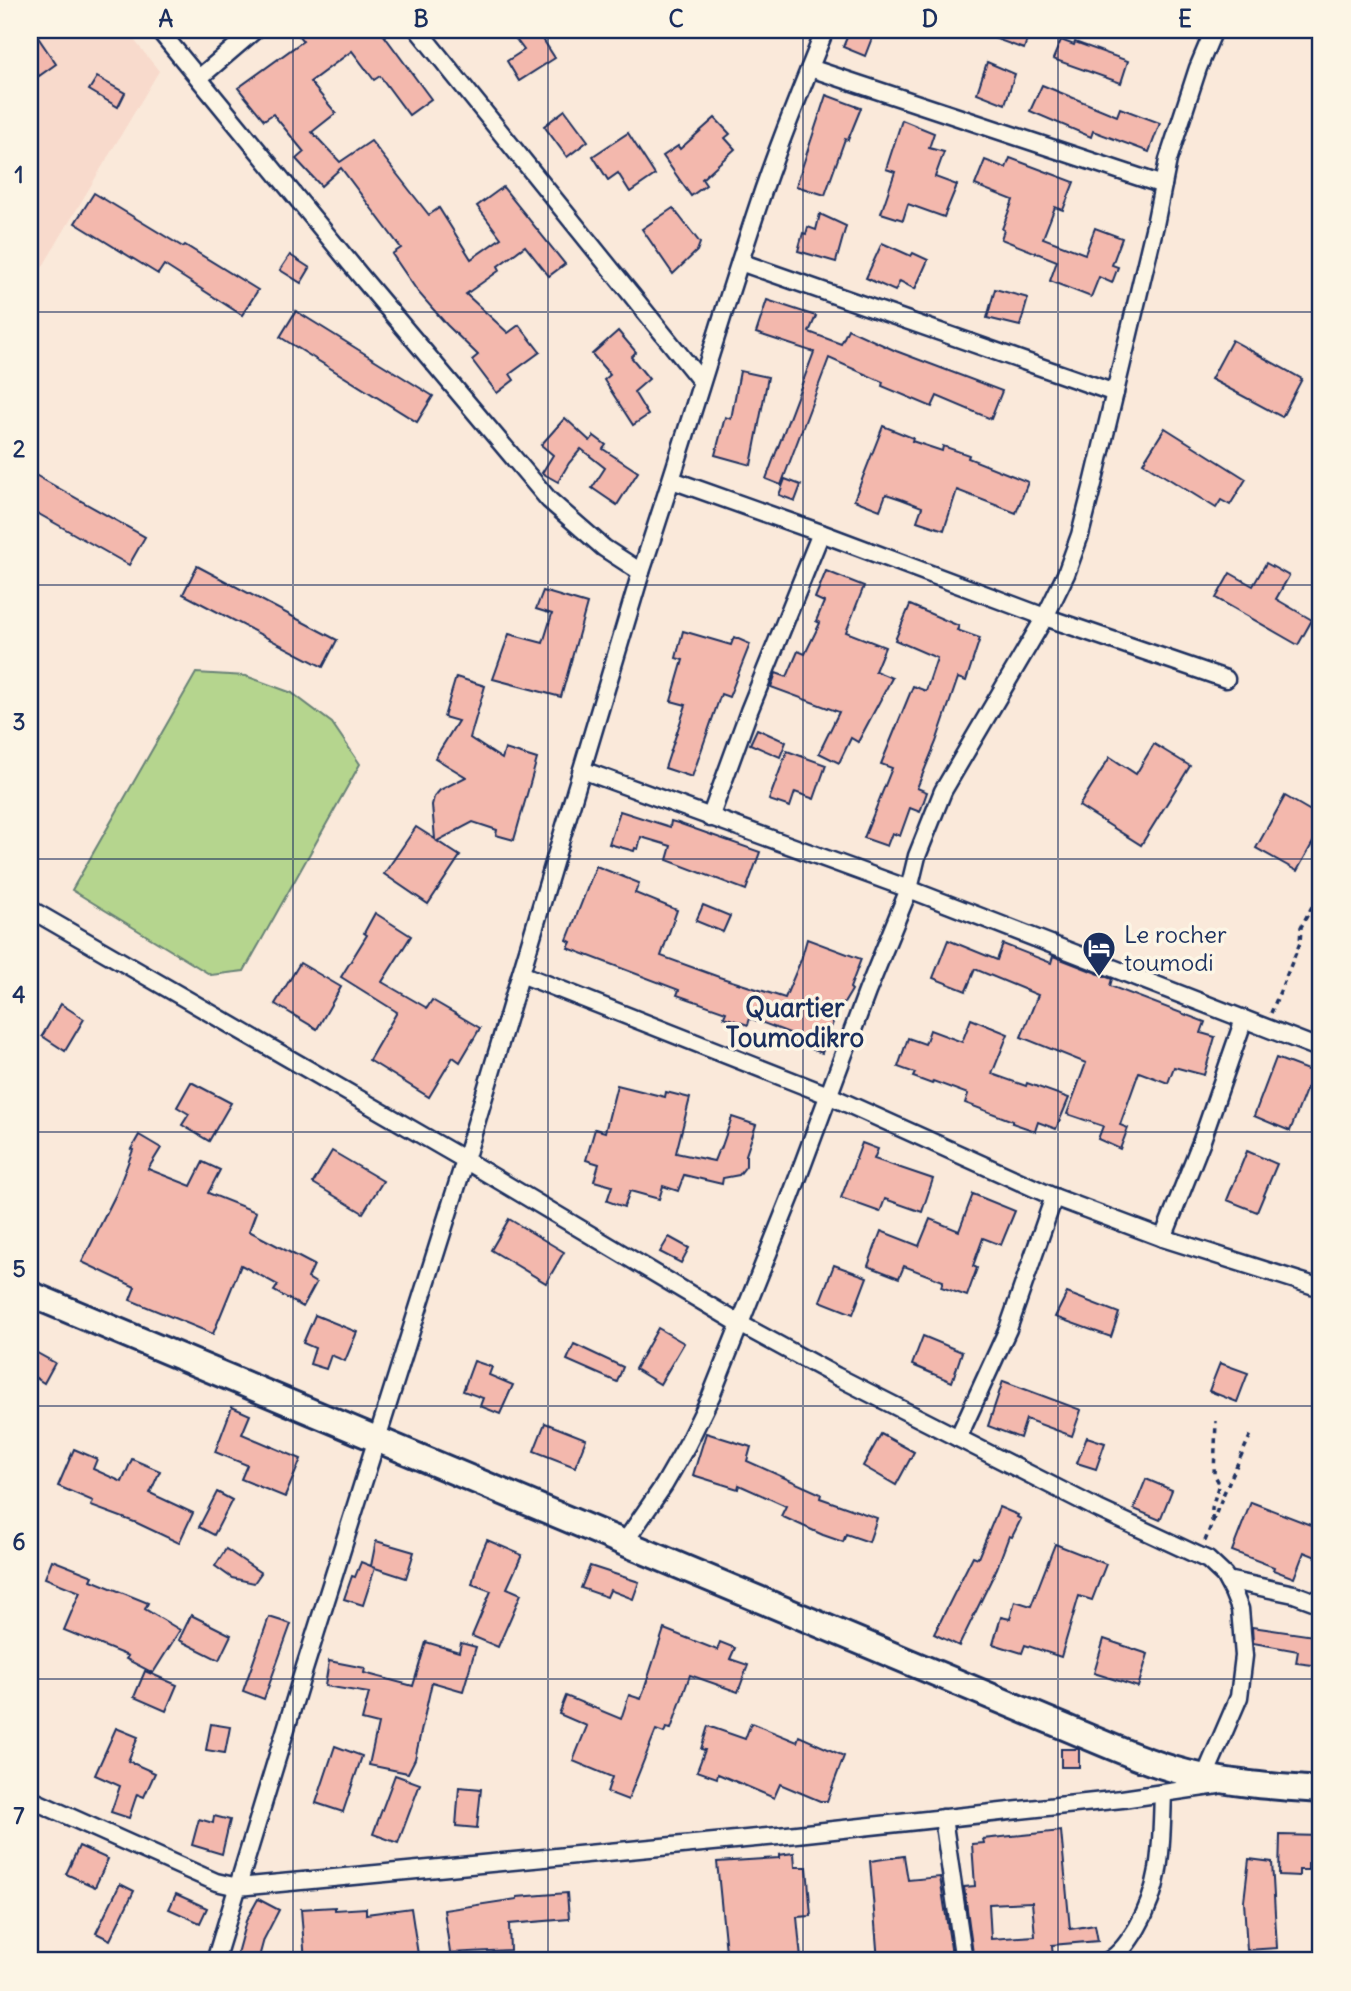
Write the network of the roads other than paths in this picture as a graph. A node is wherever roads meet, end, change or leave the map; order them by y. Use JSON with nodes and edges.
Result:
{"nodes":[{"id":1,"x":159,"y":30,"type":"edge"},
{"id":2,"x":255,"y":30,"type":"edge"},
{"id":3,"x":418,"y":30,"type":"edge"},
{"id":4,"x":825,"y":30,"type":"edge"},
{"id":5,"x":1214,"y":30,"type":"edge"},
{"id":6,"x":810,"y":68,"type":"junction"},
{"id":7,"x":200,"y":78,"type":"junction"},
{"id":8,"x":1163,"y":185,"type":"junction"},
{"id":9,"x":740,"y":262,"type":"junction"},
{"id":10,"x":701,"y":381,"type":"junction"},
{"id":11,"x":1115,"y":393,"type":"junction"},
{"id":12,"x":672,"y":480,"type":"junction"},
{"id":13,"x":821,"y":533,"type":"junction"},
{"id":14,"x":641,"y":572,"type":"junction"},
{"id":15,"x":1045,"y":617,"type":"junction"},
{"id":16,"x":1226,"y":679,"type":"dead end"},
{"id":17,"x":582,"y":770,"type":"junction"},
{"id":18,"x":710,"y":818,"type":"junction"},
{"id":19,"x":909,"y":888,"type":"junction"},
{"id":20,"x":30,"y":909,"type":"edge"},
{"id":21,"x":521,"y":974,"type":"junction"},
{"id":22,"x":1244,"y":1019,"type":"junction"},
{"id":23,"x":1321,"y":1049,"type":"edge"},
{"id":24,"x":828,"y":1095,"type":"junction"},
{"id":25,"x":465,"y":1160,"type":"junction"},
{"id":26,"x":1054,"y":1197,"type":"junction"},
{"id":27,"x":1163,"y":1238,"type":"junction"},
{"id":28,"x":1321,"y":1288,"type":"edge"},
{"id":29,"x":30,"y":1294,"type":"edge"},
{"id":30,"x":740,"y":1324,"type":"junction"},
{"id":31,"x":958,"y":1438,"type":"junction"},
{"id":32,"x":376,"y":1439,"type":"junction"},
{"id":33,"x":624,"y":1543,"type":"junction"},
{"id":34,"x":1227,"y":1580,"type":"junction"},
{"id":35,"x":1321,"y":1604,"type":"edge"},
{"id":36,"x":1205,"y":1776,"type":"junction"},
{"id":37,"x":1231,"y":1783,"type":"junction"},
{"id":38,"x":1321,"y":1790,"type":"edge"},
{"id":39,"x":1163,"y":1794,"type":"junction"},
{"id":40,"x":30,"y":1799,"type":"edge"},
{"id":41,"x":943,"y":1818,"type":"junction"},
{"id":42,"x":238,"y":1887,"type":"junction"},
{"id":43,"x":215,"y":1961,"type":"edge"},
{"id":44,"x":964,"y":1961,"type":"edge"},
{"id":45,"x":1108,"y":1961,"type":"edge"}],
"edges":[{"from":1,"to":7,"type":"street"},
{"from":2,"to":7,"type":"street"},
{"from":3,"to":10,"type":"street"},
{"from":4,"to":6,"type":"street"},
{"from":5,"to":8,"type":"street"},
{"from":6,"to":8,"type":"street"},
{"from":6,"to":9,"type":"street"},
{"from":7,"to":14,"type":"street"},
{"from":8,"to":11,"type":"street"},
{"from":9,"to":10,"type":"street"},
{"from":9,"to":11,"type":"street"},
{"from":10,"to":12,"type":"street"},
{"from":11,"to":15,"type":"street"},
{"from":12,"to":13,"type":"street"},
{"from":12,"to":14,"type":"street"},
{"from":13,"to":15,"type":"street"},
{"from":13,"to":18,"type":"street"},
{"from":14,"to":17,"type":"street"},
{"from":15,"to":16,"type":"street"},
{"from":15,"to":19,"type":"street"},
{"from":17,"to":18,"type":"street"},
{"from":17,"to":21,"type":"street"},
{"from":18,"to":19,"type":"street"},
{"from":19,"to":22,"type":"street"},
{"from":19,"to":24,"type":"street"},
{"from":20,"to":25,"type":"street"},
{"from":21,"to":24,"type":"street"},
{"from":21,"to":25,"type":"street"},
{"from":22,"to":23,"type":"street"},
{"from":22,"to":27,"type":"street"},
{"from":24,"to":26,"type":"street"},
{"from":24,"to":30,"type":"street"},
{"from":25,"to":30,"type":"street"},
{"from":25,"to":32,"type":"street"},
{"from":26,"to":27,"type":"street"},
{"from":26,"to":31,"type":"street"},
{"from":27,"to":28,"type":"street"},
{"from":29,"to":32,"type":"main road"},
{"from":30,"to":31,"type":"street"},
{"from":30,"to":33,"type":"street"},
{"from":31,"to":34,"type":"street"},
{"from":32,"to":33,"type":"main road"},
{"from":32,"to":42,"type":"street"},
{"from":33,"to":36,"type":"main road"},
{"from":34,"to":35,"type":"street"},
{"from":34,"to":36,"type":"street"},
{"from":36,"to":37,"type":"main road"},
{"from":37,"to":38,"type":"main road"},
{"from":37,"to":39,"type":"street"},
{"from":39,"to":41,"type":"street"},
{"from":39,"to":45,"type":"street"},
{"from":40,"to":42,"type":"street"},
{"from":41,"to":42,"type":"street"},
{"from":41,"to":44,"type":"street"},
{"from":42,"to":43,"type":"street"}]}
